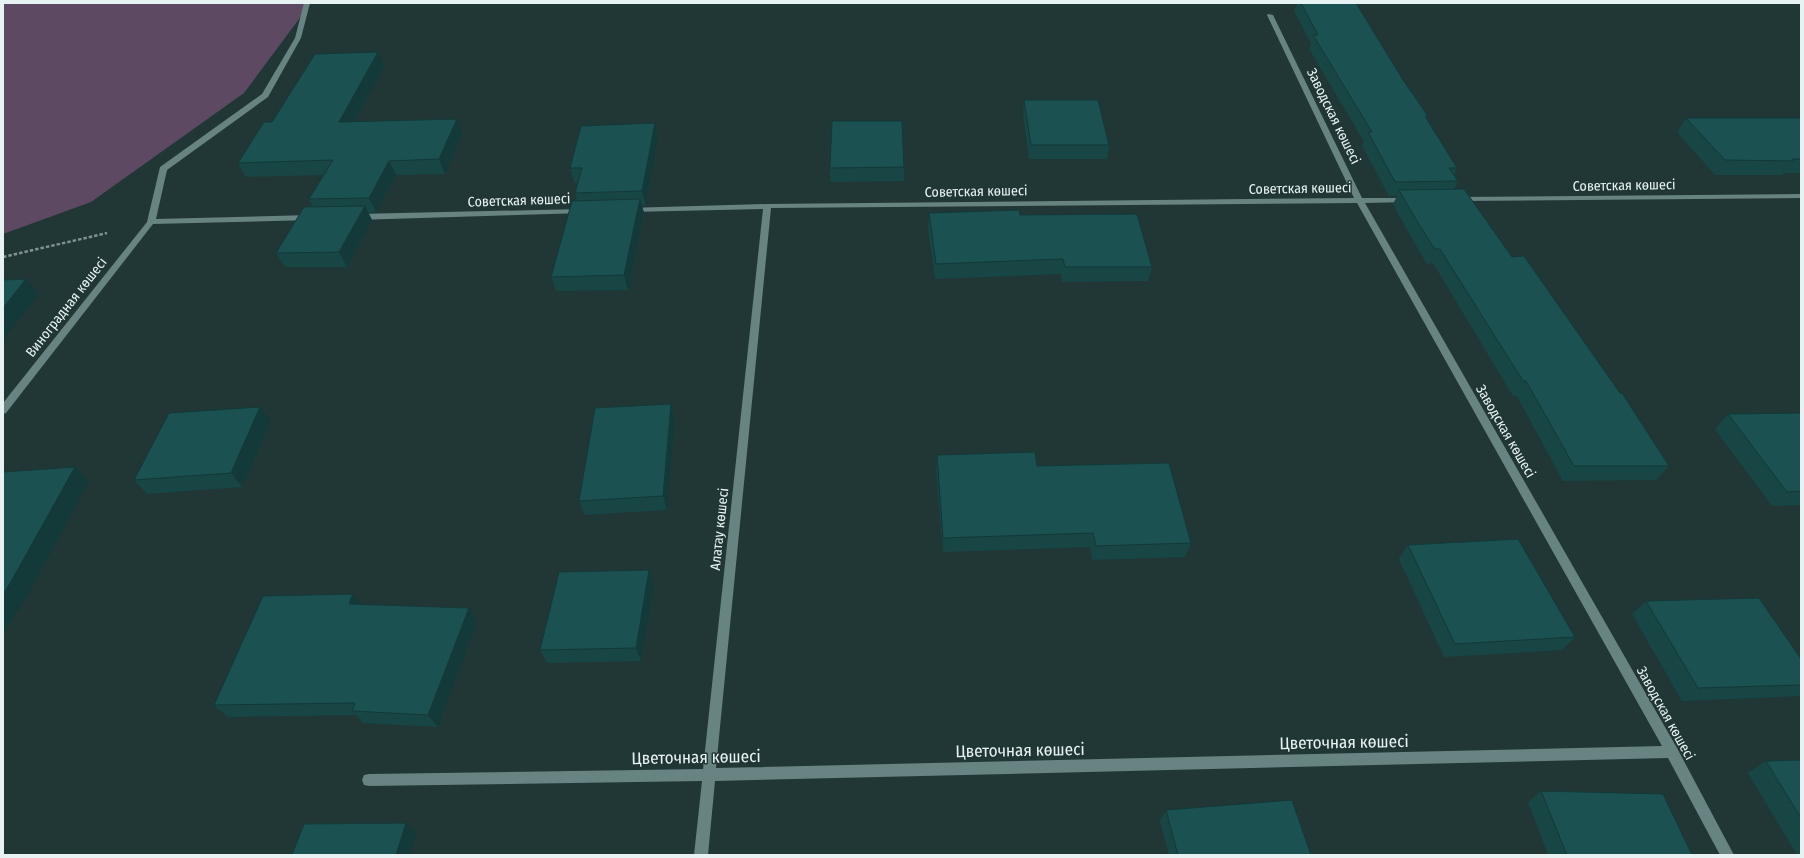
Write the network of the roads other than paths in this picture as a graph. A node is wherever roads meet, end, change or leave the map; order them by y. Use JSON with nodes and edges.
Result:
{"nodes":[{"id":1,"x":307,"y":3,"type":"edge"},
{"id":2,"x":1270,"y":16,"type":"dead end"},
{"id":3,"x":1801,"y":196,"type":"edge"},
{"id":4,"x":1359,"y":200,"type":"junction"},
{"id":5,"x":1414,"y":200,"type":"edge"},
{"id":6,"x":1446,"y":200,"type":"edge"},
{"id":7,"x":767,"y":206,"type":"junction"},
{"id":8,"x":625,"y":210,"type":"edge"},
{"id":9,"x":593,"y":211,"type":"edge"},
{"id":10,"x":348,"y":217,"type":"edge"},
{"id":11,"x":316,"y":218,"type":"edge"},
{"id":12,"x":151,"y":222,"type":"junction"},
{"id":13,"x":3,"y":410,"type":"edge"},
{"id":14,"x":1672,"y":752,"type":"junction"},
{"id":15,"x":710,"y":776,"type":"junction"},
{"id":16,"x":369,"y":780,"type":"dead end"},
{"id":17,"x":701,"y":855,"type":"edge"},
{"id":18,"x":1727,"y":855,"type":"edge"}],
"edges":[{"from":1,"to":12,"type":"street"},
{"from":2,"to":4,"type":"street","name":"Заводская көшесі"},
{"from":3,"to":6,"type":"street","name":"Советская көшесі"},
{"from":4,"to":5,"type":"street","name":"Советская көшесі"},
{"from":4,"to":7,"type":"street","name":"Советская көшесі"},
{"from":4,"to":14,"type":"street","name":"Заводская көшесі"},
{"from":7,"to":8,"type":"street","name":"Советская көшесі"},
{"from":7,"to":15,"type":"street","name":"Алатау көшесі"},
{"from":9,"to":10,"type":"street","name":"Советская көшесі"},
{"from":11,"to":12,"type":"street"},
{"from":12,"to":13,"type":"street","name":"Виноградная көшесі"},
{"from":14,"to":15,"type":"street","name":"Цветочная көшесі"},
{"from":14,"to":18,"type":"street","name":"Заводская көшесі"},
{"from":15,"to":16,"type":"street","name":"Цветочная көшесі"},
{"from":15,"to":17,"type":"street","name":"Алатау көшесі"}]}
